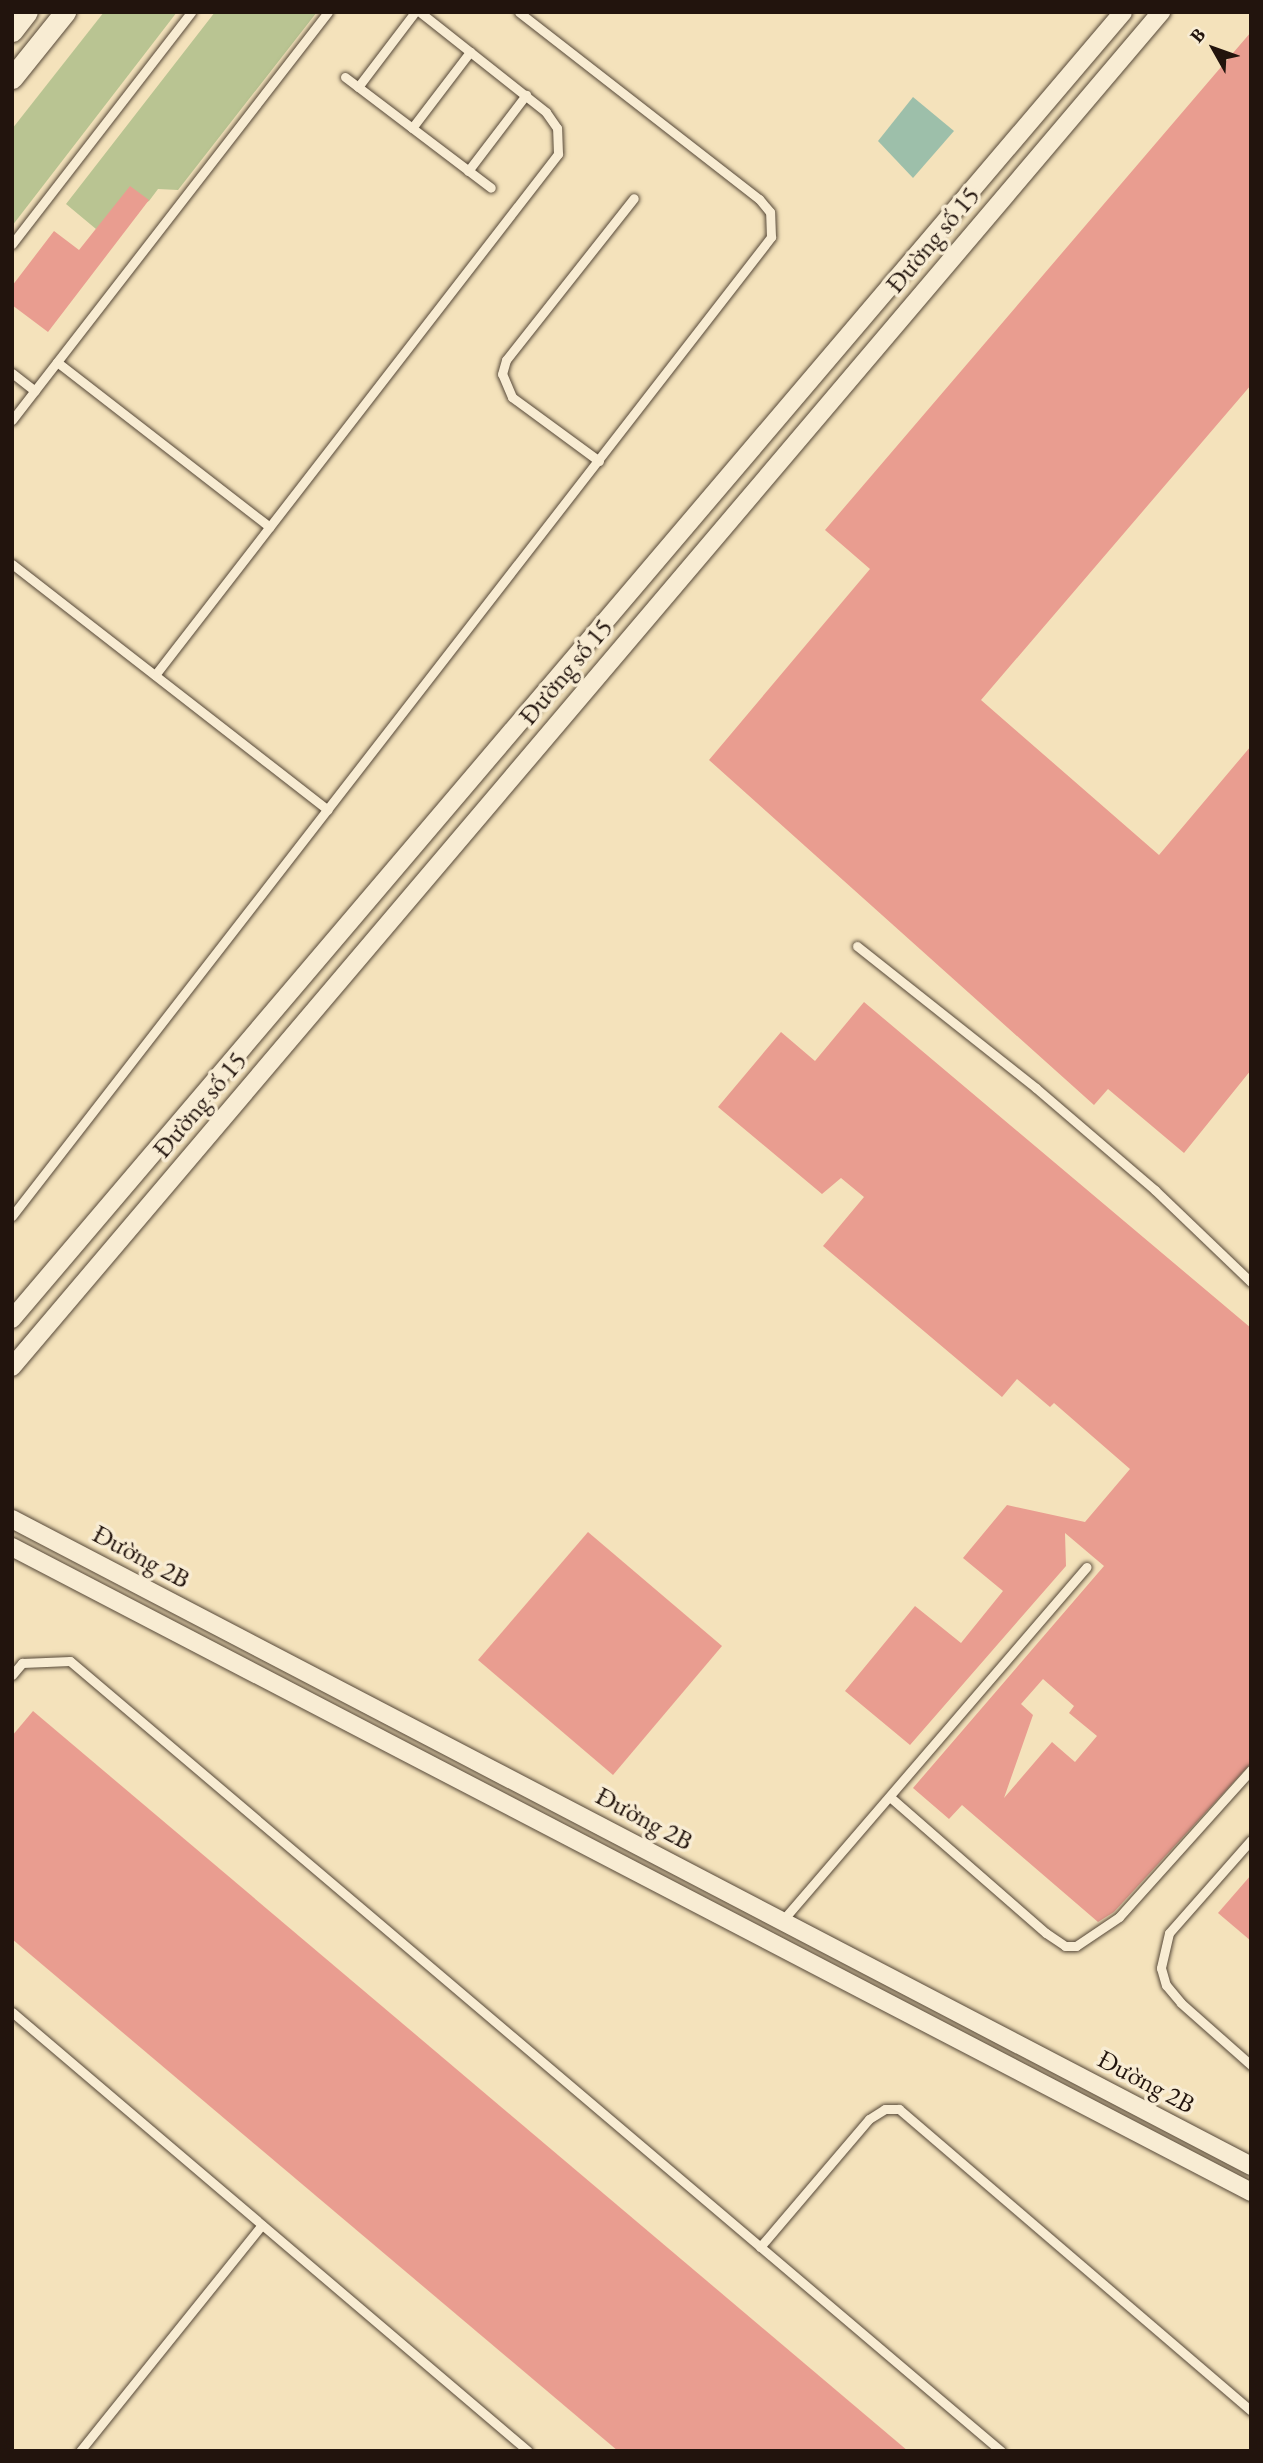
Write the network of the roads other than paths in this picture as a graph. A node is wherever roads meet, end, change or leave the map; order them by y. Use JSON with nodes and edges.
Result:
{"nodes":[{"id":1,"x":27,"y":12,"type":"edge"},
{"id":2,"x":65,"y":12,"type":"edge"},
{"id":3,"x":191,"y":12,"type":"edge"},
{"id":4,"x":328,"y":12,"type":"edge"},
{"id":5,"x":418,"y":12,"type":"edge"},
{"id":6,"x":519,"y":12,"type":"edge"},
{"id":7,"x":1123,"y":12,"type":"edge"},
{"id":8,"x":1161,"y":12,"type":"edge"},
{"id":9,"x":12,"y":31,"type":"edge"},
{"id":10,"x":470,"y":52,"type":"junction"},
{"id":11,"x":345,"y":77,"type":"dead end"},
{"id":12,"x":12,"y":78,"type":"edge"},
{"id":13,"x":358,"y":87,"type":"junction"},
{"id":14,"x":526,"y":96,"type":"junction"},
{"id":15,"x":412,"y":128,"type":"junction"},
{"id":16,"x":468,"y":171,"type":"junction"},
{"id":17,"x":491,"y":188,"type":"dead end"},
{"id":18,"x":634,"y":198,"type":"dead end"},
{"id":19,"x":12,"y":244,"type":"edge"},
{"id":20,"x":57,"y":362,"type":"junction"},
{"id":21,"x":12,"y":373,"type":"edge"},
{"id":22,"x":35,"y":391,"type":"junction"},
{"id":23,"x":12,"y":421,"type":"edge"},
{"id":24,"x":599,"y":461,"type":"junction"},
{"id":25,"x":270,"y":527,"type":"junction"},
{"id":26,"x":12,"y":564,"type":"edge"},
{"id":27,"x":155,"y":675,"type":"junction"},
{"id":28,"x":328,"y":810,"type":"junction"},
{"id":29,"x":857,"y":946,"type":"dead end"},
{"id":30,"x":12,"y":1216,"type":"edge"},
{"id":31,"x":1251,"y":1282,"type":"edge"},
{"id":32,"x":12,"y":1319,"type":"edge"},
{"id":33,"x":12,"y":1367,"type":"edge"},
{"id":34,"x":12,"y":1519,"type":"edge"},
{"id":35,"x":12,"y":1547,"type":"edge"},
{"id":36,"x":1087,"y":1567,"type":"dead end"},
{"id":37,"x":12,"y":1675,"type":"edge"},
{"id":38,"x":1251,"y":1770,"type":"edge"},
{"id":39,"x":890,"y":1797,"type":"junction"},
{"id":40,"x":1251,"y":1840,"type":"edge"},
{"id":41,"x":782,"y":1921,"type":"junction"},
{"id":42,"x":12,"y":2012,"type":"edge"},
{"id":43,"x":1251,"y":2066,"type":"edge"},
{"id":44,"x":1251,"y":2166,"type":"edge"},
{"id":45,"x":1251,"y":2192,"type":"edge"},
{"id":46,"x":262,"y":2225,"type":"junction"},
{"id":47,"x":760,"y":2247,"type":"junction"},
{"id":48,"x":1251,"y":2411,"type":"edge"},
{"id":49,"x":80,"y":2451,"type":"edge"},
{"id":50,"x":528,"y":2451,"type":"edge"},
{"id":51,"x":1001,"y":2451,"type":"edge"}],
"edges":[{"from":1,"to":9,"type":"street"},
{"from":2,"to":12,"type":"street"},
{"from":3,"to":19,"type":"lane"},
{"from":4,"to":20,"type":"lane"},
{"from":5,"to":10,"type":"lane"},
{"from":5,"to":13,"type":"lane"},
{"from":6,"to":24,"type":"lane"},
{"from":7,"to":32,"type":"street","name":"Đường số 15"},
{"from":8,"to":33,"type":"street","name":"Đường số 15"},
{"from":10,"to":14,"type":"lane"},
{"from":10,"to":15,"type":"lane"},
{"from":11,"to":13,"type":"lane"},
{"from":13,"to":15,"type":"lane"},
{"from":14,"to":16,"type":"lane"},
{"from":14,"to":25,"type":"lane"},
{"from":15,"to":16,"type":"lane"},
{"from":16,"to":17,"type":"lane"},
{"from":18,"to":24,"type":"lane"},
{"from":20,"to":22,"type":"lane"},
{"from":20,"to":25,"type":"lane"},
{"from":21,"to":22,"type":"lane"},
{"from":22,"to":23,"type":"lane"},
{"from":24,"to":28,"type":"lane"},
{"from":25,"to":27,"type":"lane"},
{"from":26,"to":27,"type":"lane"},
{"from":27,"to":28,"type":"lane"},
{"from":28,"to":30,"type":"lane"},
{"from":29,"to":31,"type":"lane"},
{"from":34,"to":41,"type":"street","name":"Đường 2B"},
{"from":35,"to":45,"type":"street","name":"Đường 2B"},
{"from":36,"to":39,"type":"lane"},
{"from":37,"to":47,"type":"lane"},
{"from":38,"to":39,"type":"lane"},
{"from":39,"to":41,"type":"lane"},
{"from":40,"to":43,"type":"lane"},
{"from":41,"to":44,"type":"street","name":"Đường 2B"},
{"from":42,"to":46,"type":"lane"},
{"from":46,"to":49,"type":"lane"},
{"from":46,"to":50,"type":"lane"},
{"from":47,"to":48,"type":"lane"},
{"from":47,"to":51,"type":"lane"}]}
